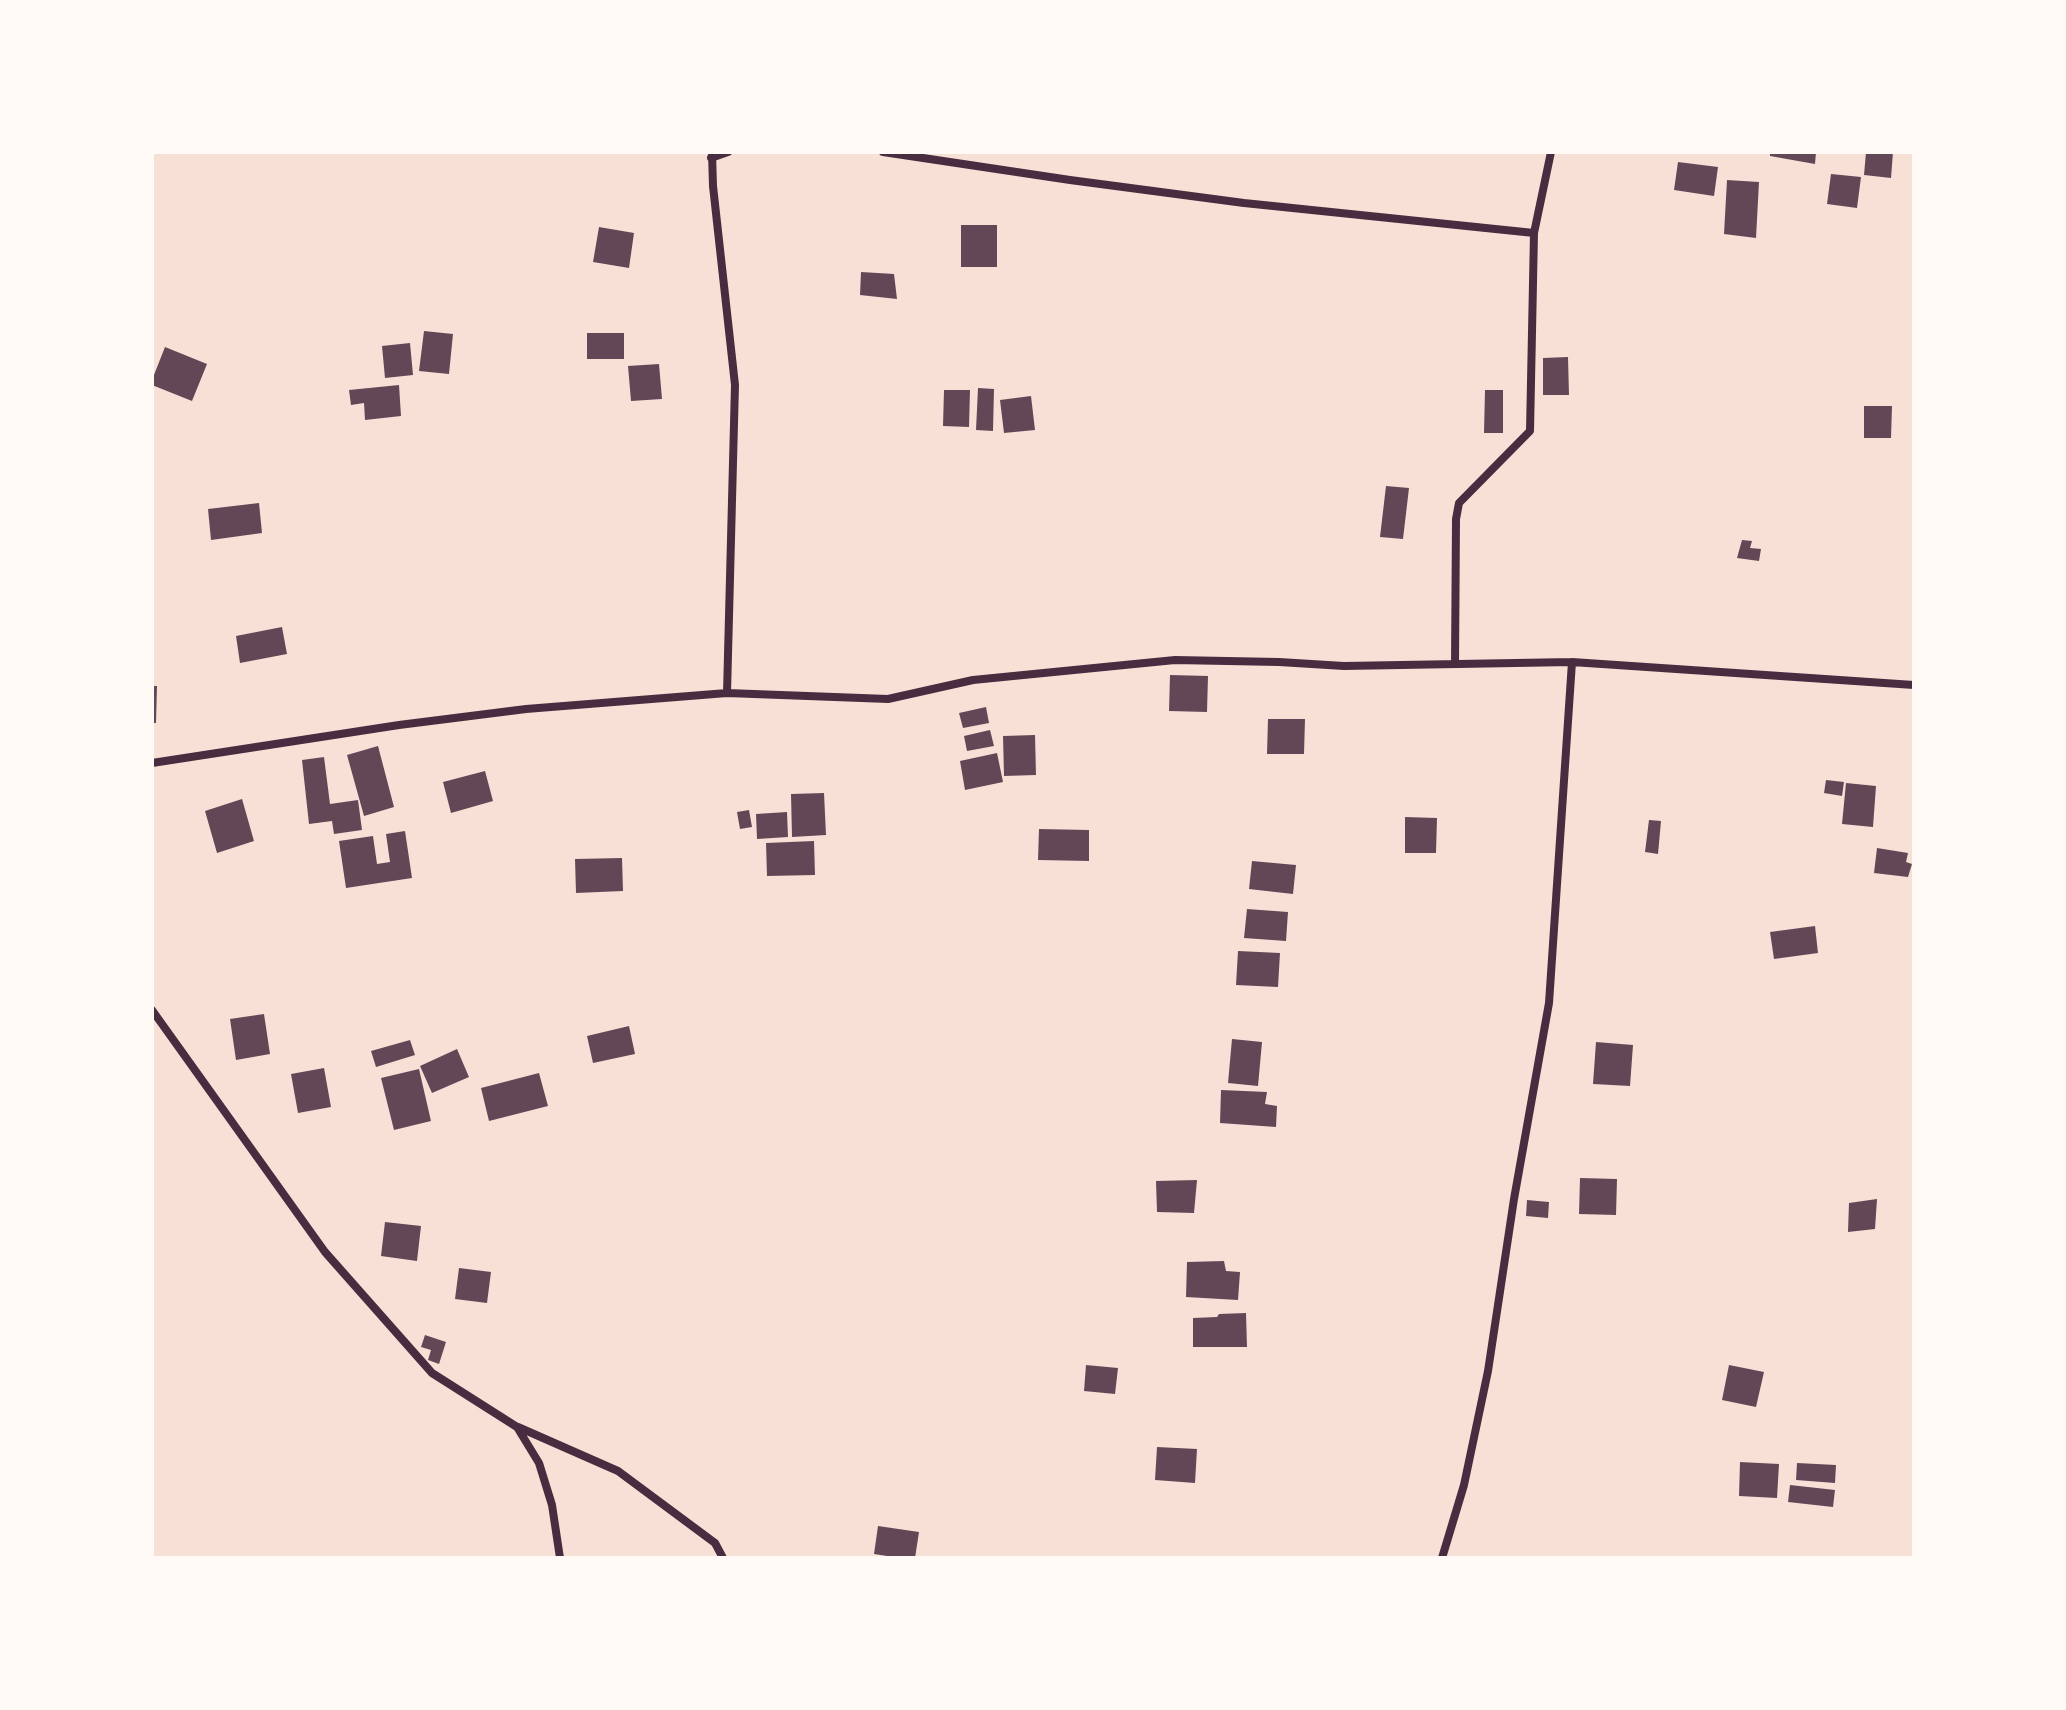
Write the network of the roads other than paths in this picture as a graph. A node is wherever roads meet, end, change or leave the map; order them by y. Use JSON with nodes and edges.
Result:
{"nodes":[{"id":1,"x":728,"y":152,"type":"edge"},
{"id":2,"x":883,"y":152,"type":"edge"},
{"id":3,"x":1551,"y":152,"type":"edge"},
{"id":4,"x":712,"y":155,"type":"edge"},
{"id":5,"x":1534,"y":233,"type":"junction"},
{"id":6,"x":1572,"y":662,"type":"junction"},
{"id":7,"x":1455,"y":664,"type":"junction"},
{"id":8,"x":1914,"y":685,"type":"edge"},
{"id":9,"x":727,"y":693,"type":"junction"},
{"id":10,"x":152,"y":763,"type":"edge"},
{"id":11,"x":152,"y":1010,"type":"edge"},
{"id":12,"x":517,"y":1427,"type":"junction"},
{"id":13,"x":560,"y":1558,"type":"edge"},
{"id":14,"x":723,"y":1558,"type":"edge"},
{"id":15,"x":1442,"y":1558,"type":"edge"}],
"edges":[{"from":1,"to":4,"type":"street"},
{"from":2,"to":5,"type":"street"},
{"from":3,"to":5,"type":"street"},
{"from":4,"to":9,"type":"street"},
{"from":5,"to":7,"type":"street"},
{"from":6,"to":7,"type":"street"},
{"from":6,"to":8,"type":"street"},
{"from":6,"to":15,"type":"street"},
{"from":7,"to":9,"type":"street"},
{"from":9,"to":10,"type":"street"},
{"from":11,"to":12,"type":"street"},
{"from":12,"to":13,"type":"street"},
{"from":12,"to":14,"type":"street"}]}
